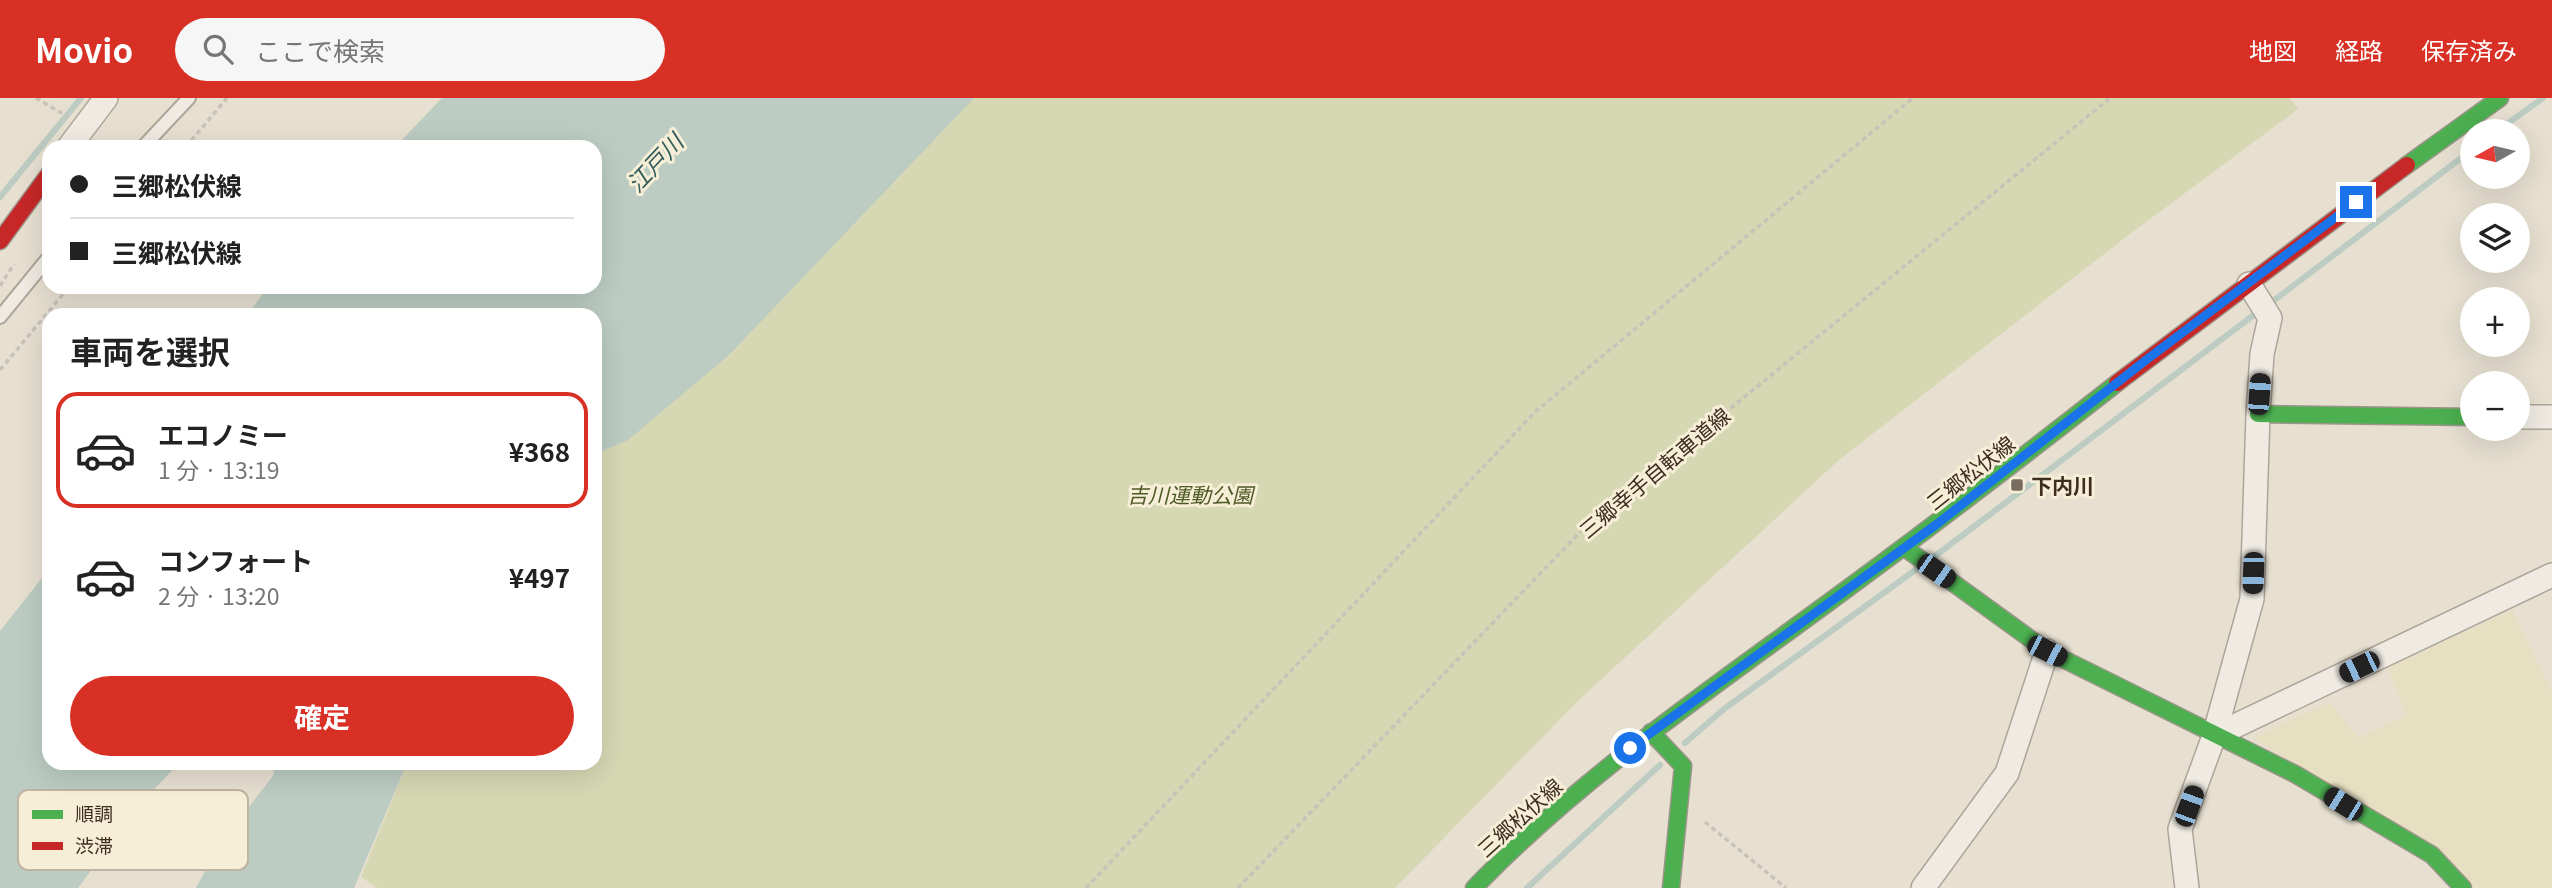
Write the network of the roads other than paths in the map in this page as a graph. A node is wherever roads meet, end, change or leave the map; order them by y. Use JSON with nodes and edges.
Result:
{"nodes":[{"id":1,"x":106,"y":98,"type":"edge"},
{"id":2,"x":189,"y":98,"type":"edge"},
{"id":3,"x":2500,"y":98,"type":"edge"},
{"id":4,"x":74,"y":140,"type":"edge"},
{"id":5,"x":150,"y":140,"type":"edge"},
{"id":6,"x":42,"y":184,"type":"edge"},
{"id":7,"x":0,"y":241,"type":"edge"},
{"id":8,"x":42,"y":266,"type":"edge"},
{"id":9,"x":2253,"y":291,"type":"junction"},
{"id":10,"x":0,"y":317,"type":"edge"},
{"id":11,"x":2258,"y":414,"type":"junction"},
{"id":12,"x":2460,"y":417,"type":"edge"},
{"id":13,"x":2530,"y":417,"type":"edge"},
{"id":14,"x":2552,"y":417,"type":"edge"},
{"id":15,"x":1905,"y":548,"type":"junction"},
{"id":16,"x":2552,"y":575,"type":"edge"},
{"id":17,"x":2047,"y":651,"type":"junction"},
{"id":18,"x":1651,"y":732,"type":"junction"},
{"id":19,"x":2214,"y":736,"type":"junction"},
{"id":20,"x":1474,"y":888,"type":"edge"},
{"id":21,"x":1671,"y":888,"type":"edge"},
{"id":22,"x":1923,"y":888,"type":"edge"},
{"id":23,"x":2188,"y":888,"type":"edge"},
{"id":24,"x":2463,"y":888,"type":"edge"}],
"edges":[{"from":1,"to":4,"type":"street"},
{"from":2,"to":5,"type":"lane"},
{"from":3,"to":9,"type":"main road","name":"三郷松伏線"},
{"from":6,"to":7,"type":"main road"},
{"from":8,"to":10,"type":"lane"},
{"from":9,"to":11,"type":"street"},
{"from":9,"to":15,"type":"main road","name":"三郷松伏線"},
{"from":11,"to":12,"type":"main road"},
{"from":11,"to":19,"type":"street"},
{"from":13,"to":14,"type":"street"},
{"from":15,"to":17,"type":"main road"},
{"from":15,"to":18,"type":"main road","name":"三郷松伏線"},
{"from":16,"to":19,"type":"street"},
{"from":17,"to":19,"type":"main road"},
{"from":17,"to":22,"type":"street"},
{"from":18,"to":20,"type":"main road","name":"三郷松伏線"},
{"from":18,"to":21,"type":"main road"},
{"from":19,"to":23,"type":"street"},
{"from":19,"to":24,"type":"main road"}]}
